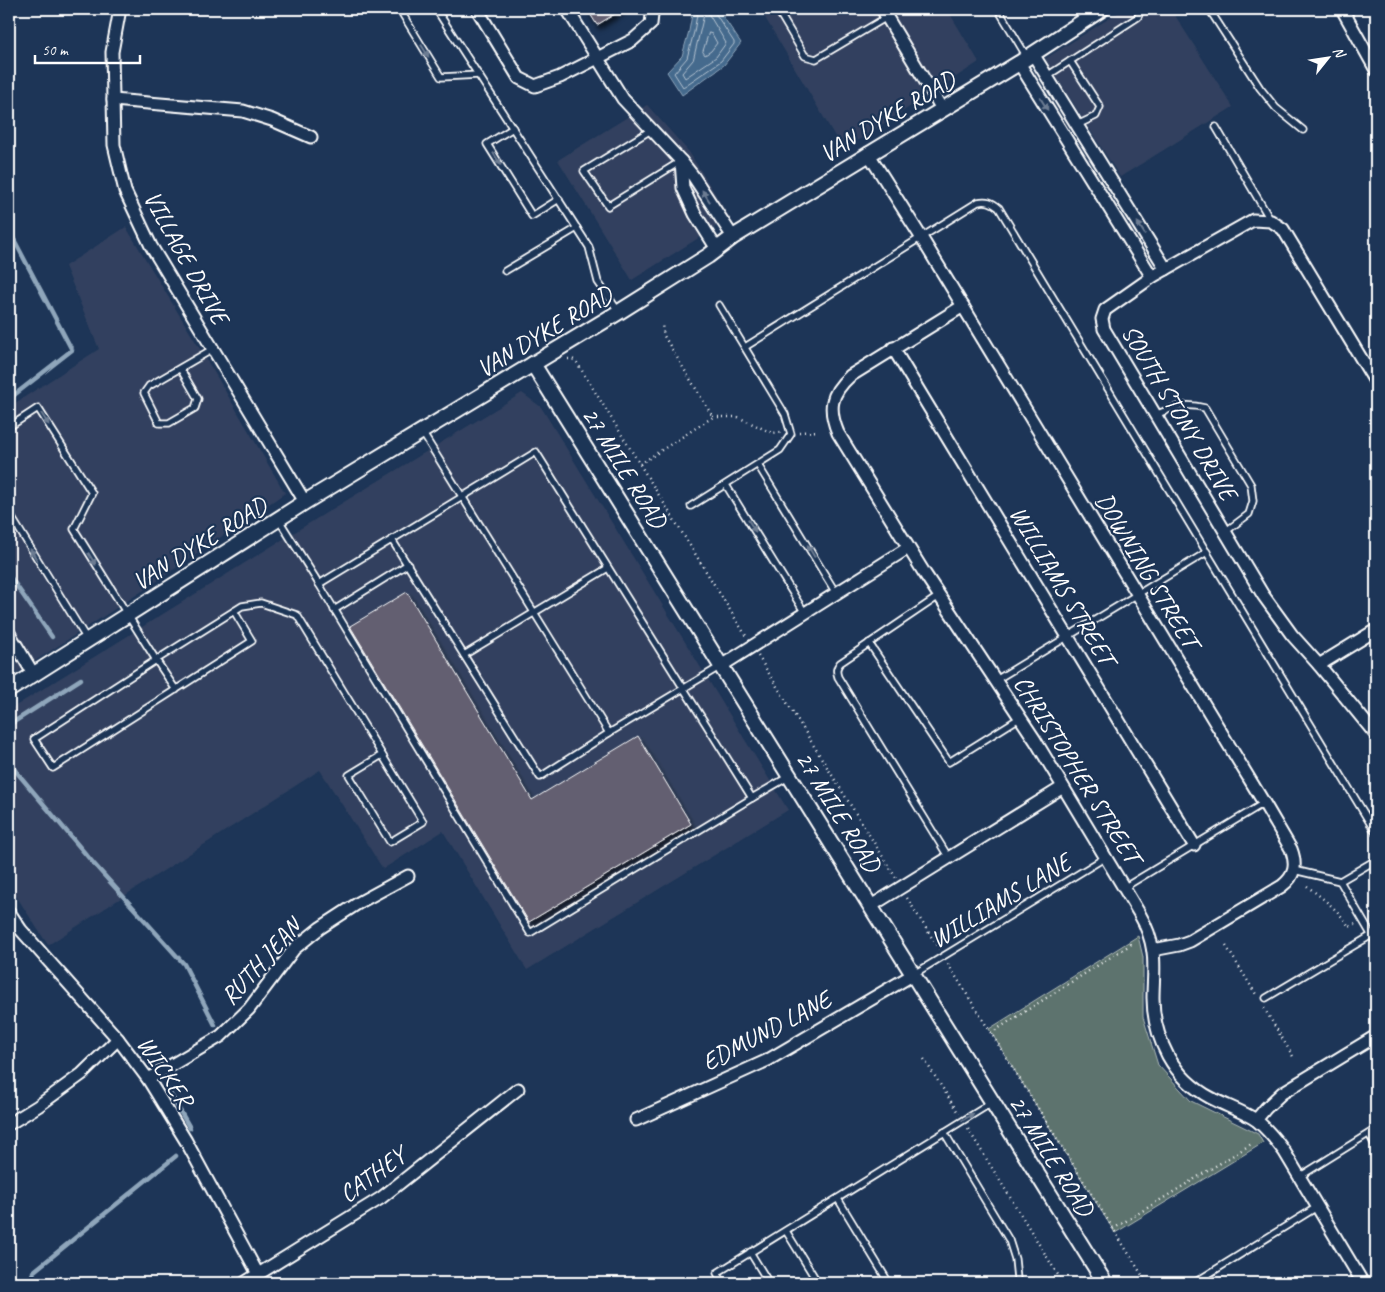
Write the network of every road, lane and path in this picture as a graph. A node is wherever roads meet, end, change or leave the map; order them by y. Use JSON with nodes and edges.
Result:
{"nodes":[{"id":1,"x":120,"y":9,"type":"edge"},
{"id":2,"x":404,"y":9,"type":"edge"},
{"id":3,"x":436,"y":9,"type":"edge"},
{"id":4,"x":477,"y":9,"type":"edge"},
{"id":5,"x":567,"y":9,"type":"edge"},
{"id":6,"x":650,"y":9,"type":"edge"},
{"id":7,"x":777,"y":9,"type":"edge"},
{"id":8,"x":998,"y":9,"type":"edge"},
{"id":9,"x":1102,"y":9,"type":"edge"},
{"id":10,"x":1141,"y":9,"type":"edge"},
{"id":11,"x":1209,"y":9,"type":"edge"},
{"id":12,"x":1342,"y":9,"type":"edge"},
{"id":13,"x":884,"y":13,"type":"edge"},
{"id":14,"x":598,"y":58,"type":"junction"},
{"id":15,"x":1026,"y":58,"type":"junction"},
{"id":16,"x":1070,"y":61,"type":"junction"},
{"id":17,"x":1376,"y":70,"type":"edge"},
{"id":18,"x":479,"y":75,"type":"junction"},
{"id":19,"x":1047,"y":76,"type":"junction"},
{"id":20,"x":114,"y":100,"type":"junction"},
{"id":21,"x":942,"y":109,"type":"junction"},
{"id":22,"x":1077,"y":125,"type":"junction"},
{"id":23,"x":1216,"y":127,"type":"dead end"},
{"id":24,"x":513,"y":128,"type":"junction"},
{"id":25,"x":651,"y":130,"type":"junction"},
{"id":26,"x":1303,"y":130,"type":"dead end"},
{"id":27,"x":311,"y":137,"type":"dead end"},
{"id":28,"x":868,"y":153,"type":"junction"},
{"id":29,"x":680,"y":161,"type":"junction"},
{"id":30,"x":559,"y":199,"type":"junction"},
{"id":31,"x":1270,"y":221,"type":"junction"},
{"id":32,"x":577,"y":228,"type":"junction"},
{"id":33,"x":733,"y":237,"type":"junction"},
{"id":34,"x":921,"y":237,"type":"junction"},
{"id":35,"x":717,"y":249,"type":"junction"},
{"id":36,"x":1166,"y":269,"type":"junction"},
{"id":37,"x":505,"y":271,"type":"dead end"},
{"id":38,"x":1152,"y":277,"type":"junction"},
{"id":39,"x":719,"y":305,"type":"dead end"},
{"id":40,"x":963,"y":306,"type":"junction"},
{"id":41,"x":619,"y":312,"type":"junction"},
{"id":42,"x":662,"y":326,"type":"dead end"},
{"id":43,"x":745,"y":347,"type":"junction"},
{"id":44,"x":893,"y":348,"type":"junction"},
{"id":45,"x":213,"y":349,"type":"junction"},
{"id":46,"x":566,"y":359,"type":"dead end"},
{"id":47,"x":533,"y":364,"type":"junction"},
{"id":48,"x":180,"y":368,"type":"junction"},
{"id":49,"x":1376,"y":383,"type":"edge"},
{"id":50,"x":1155,"y":415,"type":"junction"},
{"id":51,"x":713,"y":417,"type":"junction"},
{"id":52,"x":9,"y":427,"type":"edge"},
{"id":53,"x":818,"y":431,"type":"dead end"},
{"id":54,"x":422,"y":432,"type":"junction"},
{"id":55,"x":790,"y":432,"type":"junction"},
{"id":56,"x":640,"y":464,"type":"junction"},
{"id":57,"x":758,"y":465,"type":"junction"},
{"id":58,"x":726,"y":485,"type":"junction"},
{"id":59,"x":463,"y":496,"type":"junction"},
{"id":60,"x":305,"y":502,"type":"junction"},
{"id":61,"x":691,"y":506,"type":"dead end"},
{"id":62,"x":9,"y":513,"type":"edge"},
{"id":63,"x":279,"y":520,"type":"junction"},
{"id":64,"x":1225,"y":532,"type":"junction"},
{"id":65,"x":392,"y":540,"type":"junction"},
{"id":66,"x":908,"y":548,"type":"junction"},
{"id":67,"x":1207,"y":552,"type":"junction"},
{"id":68,"x":408,"y":564,"type":"junction"},
{"id":69,"x":608,"y":568,"type":"junction"},
{"id":70,"x":319,"y":584,"type":"junction"},
{"id":71,"x":836,"y":593,"type":"junction"},
{"id":72,"x":1136,"y":594,"type":"junction"},
{"id":73,"x":939,"y":596,"type":"junction"},
{"id":74,"x":334,"y":610,"type":"junction"},
{"id":75,"x":234,"y":611,"type":"junction"},
{"id":76,"x":805,"y":612,"type":"junction"},
{"id":77,"x":535,"y":613,"type":"junction"},
{"id":78,"x":128,"y":615,"type":"junction"},
{"id":79,"x":1376,"y":630,"type":"edge"},
{"id":80,"x":9,"y":633,"type":"edge"},
{"id":81,"x":1067,"y":636,"type":"junction"},
{"id":82,"x":746,"y":637,"type":"dead end"},
{"id":83,"x":88,"y":641,"type":"junction"},
{"id":84,"x":869,"y":643,"type":"junction"},
{"id":85,"x":757,"y":654,"type":"dead end"},
{"id":86,"x":464,"y":655,"type":"junction"},
{"id":87,"x":156,"y":660,"type":"junction"},
{"id":88,"x":1319,"y":665,"type":"junction"},
{"id":89,"x":721,"y":666,"type":"junction"},
{"id":90,"x":34,"y":675,"type":"junction"},
{"id":91,"x":996,"y":680,"type":"junction"},
{"id":92,"x":683,"y":688,"type":"junction"},
{"id":93,"x":9,"y":690,"type":"edge"},
{"id":94,"x":176,"y":690,"type":"junction"},
{"id":95,"x":1021,"y":717,"type":"junction"},
{"id":96,"x":609,"y":733,"type":"junction"},
{"id":97,"x":1376,"y":735,"type":"edge"},
{"id":98,"x":382,"y":754,"type":"junction"},
{"id":99,"x":790,"y":776,"type":"junction"},
{"id":100,"x":1063,"y":787,"type":"junction"},
{"id":101,"x":752,"y":798,"type":"junction"},
{"id":102,"x":1264,"y":803,"type":"junction"},
{"id":103,"x":1376,"y":833,"type":"edge"},
{"id":104,"x":1194,"y":845,"type":"junction"},
{"id":105,"x":1106,"y":857,"type":"junction"},
{"id":106,"x":949,"y":858,"type":"junction"},
{"id":107,"x":1376,"y":860,"type":"edge"},
{"id":108,"x":1294,"y":870,"type":"junction"},
{"id":109,"x":408,"y":876,"type":"dead end"},
{"id":110,"x":896,"y":879,"type":"dead end"},
{"id":111,"x":1340,"y":882,"type":"junction"},
{"id":112,"x":1307,"y":886,"type":"dead end"},
{"id":113,"x":1125,"y":888,"type":"junction"},
{"id":114,"x":906,"y":896,"type":"dead end"},
{"id":115,"x":871,"y":906,"type":"junction"},
{"id":116,"x":1376,"y":911,"type":"edge"},
{"id":117,"x":9,"y":912,"type":"edge"},
{"id":118,"x":1362,"y":919,"type":"junction"},
{"id":119,"x":1372,"y":935,"type":"junction"},
{"id":120,"x":1133,"y":943,"type":"dead end"},
{"id":121,"x":1376,"y":943,"type":"edge"},
{"id":122,"x":1153,"y":950,"type":"junction"},
{"id":123,"x":944,"y":956,"type":"junction"},
{"id":124,"x":914,"y":974,"type":"junction"},
{"id":125,"x":1266,"y":998,"type":"dead end"},
{"id":126,"x":991,"y":1033,"type":"junction"},
{"id":127,"x":1376,"y":1036,"type":"edge"},
{"id":128,"x":118,"y":1039,"type":"junction"},
{"id":129,"x":924,"y":1059,"type":"dead end"},
{"id":130,"x":148,"y":1079,"type":"junction"},
{"id":131,"x":518,"y":1089,"type":"dead end"},
{"id":132,"x":993,"y":1102,"type":"junction"},
{"id":133,"x":959,"y":1114,"type":"dead end"},
{"id":134,"x":636,"y":1120,"type":"dead end"},
{"id":135,"x":1256,"y":1120,"type":"junction"},
{"id":136,"x":9,"y":1124,"type":"edge"},
{"id":137,"x":965,"y":1125,"type":"dead end"},
{"id":138,"x":1376,"y":1129,"type":"edge"},
{"id":139,"x":944,"y":1132,"type":"junction"},
{"id":140,"x":1368,"y":1134,"type":"junction"},
{"id":141,"x":1253,"y":1143,"type":"dead end"},
{"id":142,"x":1376,"y":1147,"type":"edge"},
{"id":143,"x":1299,"y":1177,"type":"junction"},
{"id":144,"x":838,"y":1199,"type":"junction"},
{"id":145,"x":1317,"y":1206,"type":"junction"},
{"id":146,"x":1113,"y":1229,"type":"junction"},
{"id":147,"x":786,"y":1231,"type":"junction"},
{"id":148,"x":750,"y":1252,"type":"junction"},
{"id":149,"x":258,"y":1274,"type":"junction"},
{"id":150,"x":244,"y":1283,"type":"edge"},
{"id":151,"x":723,"y":1283,"type":"edge"},
{"id":152,"x":770,"y":1283,"type":"edge"},
{"id":153,"x":818,"y":1283,"type":"edge"},
{"id":154,"x":889,"y":1283,"type":"edge"},
{"id":155,"x":1019,"y":1283,"type":"edge"},
{"id":156,"x":1063,"y":1283,"type":"edge"},
{"id":157,"x":1105,"y":1283,"type":"edge"},
{"id":158,"x":1147,"y":1283,"type":"edge"},
{"id":159,"x":1194,"y":1283,"type":"edge"},
{"id":160,"x":1363,"y":1283,"type":"edge"}],
"edges":[{"from":1,"to":20,"type":"street","name":"VILLAGE DRIVE"},
{"from":2,"to":18,"type":"lane","one_way":true},
{"from":3,"to":18,"type":"lane"},
{"from":4,"to":14,"type":"street"},
{"from":5,"to":14,"type":"street"},
{"from":6,"to":14,"type":"street"},
{"from":7,"to":13,"type":"lane"},
{"from":8,"to":15,"type":"lane"},
{"from":9,"to":15,"type":"street","name":"VAN DYKE ROAD"},
{"from":10,"to":16,"type":"lane"},
{"from":11,"to":26,"type":"lane"},
{"from":12,"to":17,"type":"street"},
{"from":13,"to":21,"type":"street"},
{"from":14,"to":25,"type":"street"},
{"from":15,"to":19,"type":"street"},
{"from":15,"to":21,"type":"street","name":"VAN DYKE ROAD"},
{"from":15,"to":38,"type":"street","one_way":true},
{"from":16,"to":19,"type":"lane"},
{"from":16,"to":22,"type":"lane"},
{"from":18,"to":24,"type":"lane"},
{"from":19,"to":22,"type":"street"},
{"from":20,"to":27,"type":"street"},
{"from":20,"to":45,"type":"street","name":"VILLAGE DRIVE"},
{"from":21,"to":28,"type":"street","name":"VAN DYKE ROAD"},
{"from":36,"to":22,"type":"street","one_way":true},
{"from":23,"to":31,"type":"lane"},
{"from":24,"to":30,"type":"lane"},
{"from":24,"to":30,"type":"lane","one_way":true},
{"from":25,"to":29,"type":"street"},
{"from":25,"to":29,"type":"lane"},
{"from":28,"to":33,"type":"street","name":"VAN DYKE ROAD"},
{"from":28,"to":34,"type":"street","name":"DOWNING STREET"},
{"from":33,"to":29,"type":"street","one_way":true},
{"from":29,"to":35,"type":"street"},
{"from":30,"to":32,"type":"lane"},
{"from":31,"to":36,"type":"street","name":"SOUTH STONY DRIVE"},
{"from":31,"to":49,"type":"street"},
{"from":32,"to":37,"type":"lane"},
{"from":32,"to":41,"type":"lane"},
{"from":33,"to":35,"type":"street","name":"VAN DYKE ROAD"},
{"from":34,"to":40,"type":"street","name":"DOWNING STREET"},
{"from":34,"to":43,"type":"lane"},
{"from":34,"to":67,"type":"lane"},
{"from":35,"to":41,"type":"street","name":"VAN DYKE ROAD"},
{"from":36,"to":38,"type":"street","name":"SOUTH STONY DRIVE"},
{"from":38,"to":50,"type":"street","name":"SOUTH STONY DRIVE"},
{"from":39,"to":43,"type":"lane"},
{"from":40,"to":44,"type":"street","name":"CHRISTOPHER STREET"},
{"from":40,"to":72,"type":"street","name":"DOWNING STREET"},
{"from":41,"to":47,"type":"street","name":"VAN DYKE ROAD"},
{"from":42,"to":51,"type":"path"},
{"from":43,"to":55,"type":"lane"},
{"from":44,"to":66,"type":"street","name":"CHRISTOPHER STREET"},
{"from":44,"to":81,"type":"street","name":"WILLIAMS STREET"},
{"from":45,"to":48,"type":"lane"},
{"from":45,"to":60,"type":"street","name":"VILLAGE DRIVE"},
{"from":46,"to":56,"type":"path"},
{"from":47,"to":54,"type":"street","name":"VAN DYKE ROAD"},
{"from":47,"to":89,"type":"street","name":"27 MILE ROAD"},
{"from":48,"to":48,"type":"lane"},
{"from":50,"to":64,"type":"street","name":"SOUTH STONY DRIVE"},
{"from":50,"to":64,"type":"lane"},
{"from":51,"to":55,"type":"path"},
{"from":51,"to":56,"type":"path"},
{"from":52,"to":78,"type":"lane","one_way":true},
{"from":53,"to":55,"type":"path"},
{"from":54,"to":59,"type":"lane"},
{"from":54,"to":60,"type":"street","name":"VAN DYKE ROAD"},
{"from":55,"to":57,"type":"lane"},
{"from":56,"to":82,"type":"path"},
{"from":57,"to":58,"type":"lane"},
{"from":71,"to":57,"type":"lane","one_way":true},
{"from":58,"to":61,"type":"lane"},
{"from":58,"to":76,"type":"lane","one_way":true},
{"from":59,"to":65,"type":"lane"},
{"from":59,"to":69,"type":"lane"},
{"from":59,"to":77,"type":"lane"},
{"from":60,"to":63,"type":"street","name":"VAN DYKE ROAD"},
{"from":83,"to":62,"type":"lane","one_way":true},
{"from":63,"to":70,"type":"lane"},
{"from":63,"to":78,"type":"street","name":"VAN DYKE ROAD"},
{"from":64,"to":88,"type":"street","name":"SOUTH STONY DRIVE"},
{"from":65,"to":68,"type":"lane"},
{"from":65,"to":70,"type":"lane"},
{"from":66,"to":71,"type":"street"},
{"from":66,"to":73,"type":"street","name":"CHRISTOPHER STREET"},
{"from":67,"to":72,"type":"lane"},
{"from":67,"to":103,"type":"lane"},
{"from":68,"to":74,"type":"lane"},
{"from":68,"to":86,"type":"lane"},
{"from":69,"to":77,"type":"lane"},
{"from":69,"to":92,"type":"lane"},
{"from":70,"to":74,"type":"lane"},
{"from":71,"to":76,"type":"street"},
{"from":72,"to":81,"type":"lane"},
{"from":72,"to":102,"type":"street","name":"DOWNING STREET"},
{"from":73,"to":84,"type":"lane"},
{"from":73,"to":91,"type":"street","name":"CHRISTOPHER STREET"},
{"from":74,"to":101,"type":"lane"},
{"from":75,"to":87,"type":"lane"},
{"from":75,"to":94,"type":"lane"},
{"from":75,"to":98,"type":"lane"},
{"from":76,"to":89,"type":"street"},
{"from":77,"to":86,"type":"lane"},
{"from":77,"to":96,"type":"lane"},
{"from":78,"to":83,"type":"street","name":"VAN DYKE ROAD"},
{"from":78,"to":87,"type":"lane"},
{"from":79,"to":88,"type":"street"},
{"from":80,"to":90,"type":"street"},
{"from":81,"to":91,"type":"lane"},
{"from":81,"to":104,"type":"street","name":"WILLIAMS STREET"},
{"from":83,"to":90,"type":"street","name":"VAN DYKE ROAD"},
{"from":84,"to":95,"type":"lane"},
{"from":84,"to":106,"type":"lane"},
{"from":85,"to":110,"type":"path"},
{"from":86,"to":96,"type":"lane"},
{"from":87,"to":94,"type":"lane"},
{"from":87,"to":94,"type":"lane"},
{"from":88,"to":97,"type":"street","name":"SOUTH STONY DRIVE"},
{"from":89,"to":92,"type":"lane"},
{"from":89,"to":99,"type":"street","name":"27 MILE ROAD"},
{"from":90,"to":93,"type":"street","name":"VAN DYKE ROAD"},
{"from":91,"to":95,"type":"street","name":"CHRISTOPHER STREET"},
{"from":92,"to":96,"type":"lane"},
{"from":92,"to":101,"type":"lane"},
{"from":95,"to":100,"type":"street","name":"CHRISTOPHER STREET"},
{"from":98,"to":98,"type":"lane"},
{"from":99,"to":101,"type":"lane"},
{"from":99,"to":115,"type":"street","name":"27 MILE ROAD"},
{"from":100,"to":105,"type":"street","name":"CHRISTOPHER STREET"},
{"from":100,"to":106,"type":"street"},
{"from":102,"to":104,"type":"lane"},
{"from":102,"to":108,"type":"street","name":"DOWNING STREET"},
{"from":104,"to":113,"type":"lane"},
{"from":105,"to":113,"type":"street","name":"CHRISTOPHER STREET"},
{"from":105,"to":123,"type":"lane","name":"WILLIAMS LANE"},
{"from":106,"to":115,"type":"street"},
{"from":107,"to":111,"type":"lane"},
{"from":108,"to":111,"type":"lane"},
{"from":108,"to":122,"type":"street"},
{"from":109,"to":130,"type":"street","name":"RUTH JEAN"},
{"from":111,"to":118,"type":"lane"},
{"from":112,"to":118,"type":"path"},
{"from":113,"to":122,"type":"street","name":"CHRISTOPHER STREET"},
{"from":114,"to":123,"type":"path"},
{"from":115,"to":124,"type":"street","name":"27 MILE ROAD"},
{"from":116,"to":118,"type":"path"},
{"from":117,"to":128,"type":"street","name":"WICKER"},
{"from":118,"to":119,"type":"lane"},
{"from":119,"to":121,"type":"lane"},
{"from":119,"to":125,"type":"lane"},
{"from":120,"to":126,"type":"path"},
{"from":122,"to":135,"type":"street","name":"CHRISTOPHER STREET"},
{"from":123,"to":124,"type":"lane","name":"WILLIAMS LANE"},
{"from":123,"to":126,"type":"path"},
{"from":124,"to":132,"type":"street","name":"27 MILE ROAD"},
{"from":124,"to":134,"type":"street","name":"EDMUND LANE"},
{"from":126,"to":146,"type":"path"},
{"from":127,"to":135,"type":"street"},
{"from":128,"to":130,"type":"street","name":"WICKER"},
{"from":128,"to":136,"type":"street"},
{"from":129,"to":133,"type":"path"},
{"from":130,"to":149,"type":"street","name":"WICKER"},
{"from":131,"to":149,"type":"street","name":"CATHEY"},
{"from":139,"to":132,"type":"lane","one_way":true},
{"from":132,"to":157,"type":"street","name":"27 MILE ROAD"},
{"from":135,"to":143,"type":"street","name":"CHRISTOPHER STREET"},
{"from":137,"to":156,"type":"path"},
{"from":138,"to":140,"type":"lane"},
{"from":139,"to":144,"type":"lane"},
{"from":139,"to":155,"type":"lane"},
{"from":140,"to":142,"type":"lane"},
{"from":140,"to":143,"type":"lane"},
{"from":141,"to":146,"type":"path"},
{"from":143,"to":145,"type":"street","name":"CHRISTOPHER STREET"},
{"from":144,"to":147,"type":"lane"},
{"from":144,"to":154,"type":"lane"},
{"from":145,"to":159,"type":"lane"},
{"from":145,"to":160,"type":"street","name":"CHRISTOPHER STREET"},
{"from":146,"to":158,"type":"path"},
{"from":147,"to":148,"type":"lane"},
{"from":147,"to":153,"type":"lane"},
{"from":148,"to":151,"type":"lane"},
{"from":148,"to":152,"type":"lane"},
{"from":149,"to":150,"type":"street","name":"CATHEY"}]}
